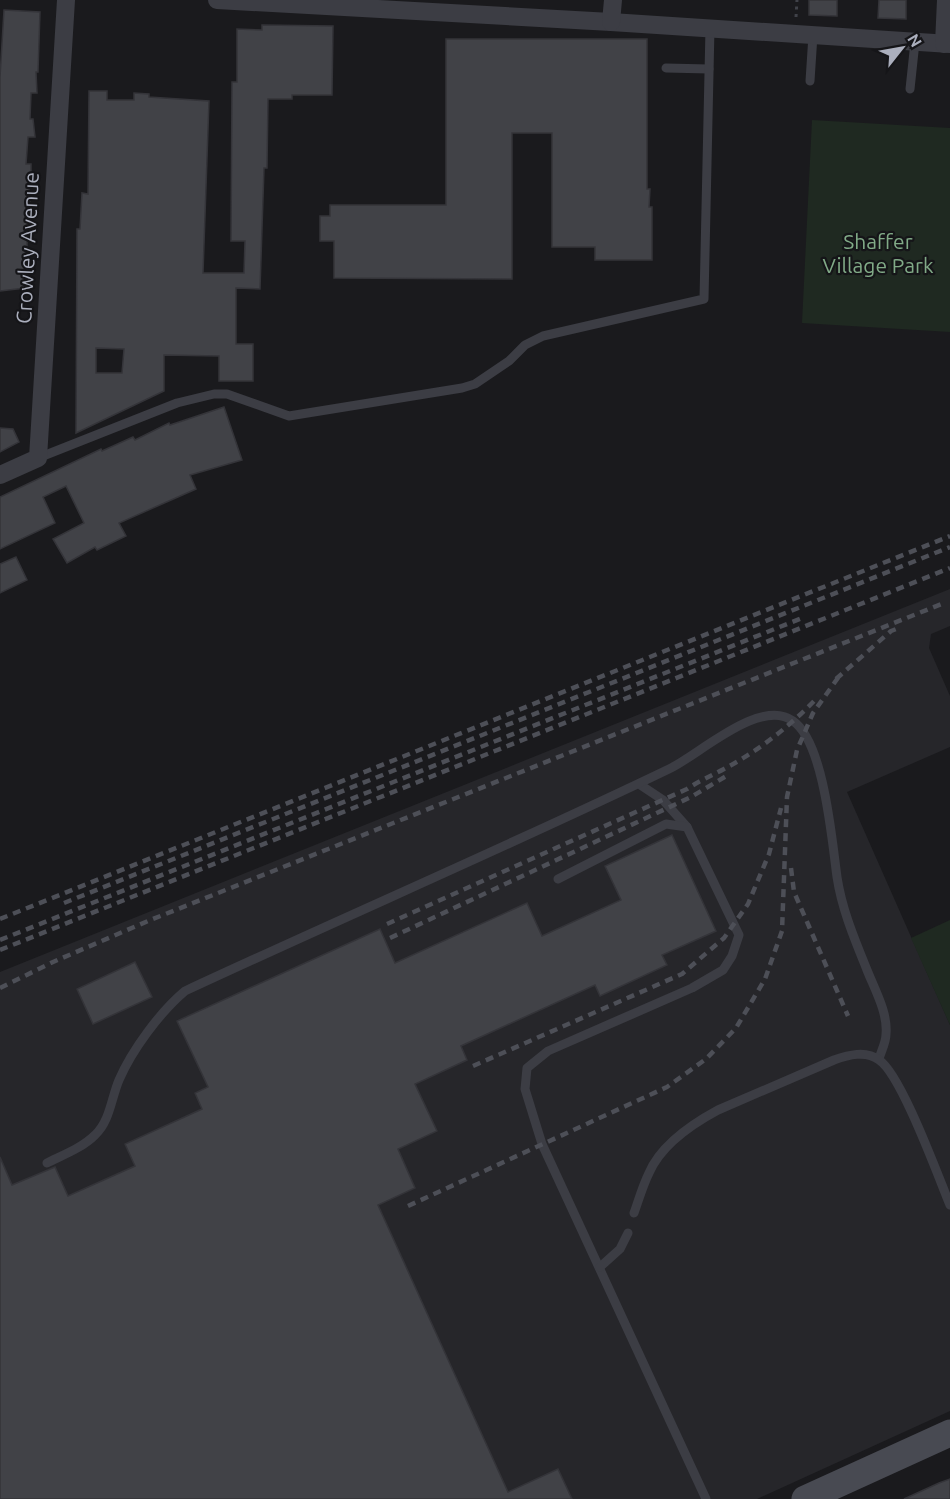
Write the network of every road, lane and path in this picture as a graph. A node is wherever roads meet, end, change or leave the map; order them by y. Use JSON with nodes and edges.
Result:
{"nodes":[{"id":1,"x":66,"y":0,"type":"edge"},
{"id":2,"x":217,"y":0,"type":"edge"},
{"id":3,"x":613,"y":0,"type":"edge"},
{"id":4,"x":797,"y":0,"type":"edge"},
{"id":5,"x":946,"y":0,"type":"edge"},
{"id":6,"x":256,"y":1,"type":"edge"},
{"id":7,"x":447,"y":7,"type":"edge"},
{"id":8,"x":611,"y":22,"type":"junction"},
{"id":9,"x":796,"y":24,"type":"dead end"},
{"id":10,"x":710,"y":28,"type":"junction"},
{"id":11,"x":813,"y":35,"type":"junction"},
{"id":12,"x":915,"y":42,"type":"junction"},
{"id":13,"x":947,"y":44,"type":"edge"},
{"id":14,"x":666,"y":68,"type":"dead end"},
{"id":15,"x":709,"y":69,"type":"junction"},
{"id":16,"x":810,"y":81,"type":"dead end"},
{"id":17,"x":910,"y":89,"type":"dead end"},
{"id":18,"x":38,"y":458,"type":"junction"},
{"id":19,"x":0,"y":475,"type":"edge"},
{"id":20,"x":639,"y":784,"type":"junction"},
{"id":21,"x":687,"y":827,"type":"junction"},
{"id":22,"x":558,"y":879,"type":"dead end"},
{"id":23,"x":879,"y":1059,"type":"junction"},
{"id":24,"x":47,"y":1163,"type":"dead end"},
{"id":25,"x":950,"y":1205,"type":"edge"},
{"id":26,"x":634,"y":1212,"type":"dead end"},
{"id":27,"x":628,"y":1233,"type":"dead end"},
{"id":28,"x":600,"y":1267,"type":"junction"},
{"id":29,"x":950,"y":1433,"type":"edge"},
{"id":30,"x":706,"y":1499,"type":"edge"},
{"id":31,"x":805,"y":1499,"type":"edge"}],
"edges":[{"from":1,"to":18,"type":"street","name":"Crowley Avenue"},
{"from":2,"to":6,"type":"street"},
{"from":3,"to":8,"type":"street"},
{"from":4,"to":9,"type":"path"},
{"from":5,"to":13,"type":"street"},
{"from":6,"to":7,"type":"street"},
{"from":7,"to":8,"type":"street"},
{"from":8,"to":10,"type":"street"},
{"from":10,"to":11,"type":"street"},
{"from":10,"to":15,"type":"lane"},
{"from":11,"to":12,"type":"street"},
{"from":11,"to":16,"type":"lane"},
{"from":12,"to":13,"type":"street"},
{"from":12,"to":17,"type":"lane"},
{"from":14,"to":15,"type":"lane"},
{"from":15,"to":18,"type":"lane"},
{"from":18,"to":19,"type":"street"},
{"from":20,"to":21,"type":"lane"},
{"from":20,"to":23,"type":"lane"},
{"from":20,"to":24,"type":"lane"},
{"from":21,"to":22,"type":"lane"},
{"from":21,"to":28,"type":"lane"},
{"from":23,"to":25,"type":"lane"},
{"from":23,"to":26,"type":"lane"},
{"from":27,"to":28,"type":"lane"},
{"from":28,"to":30,"type":"lane"},
{"from":29,"to":31,"type":"main road"}]}
